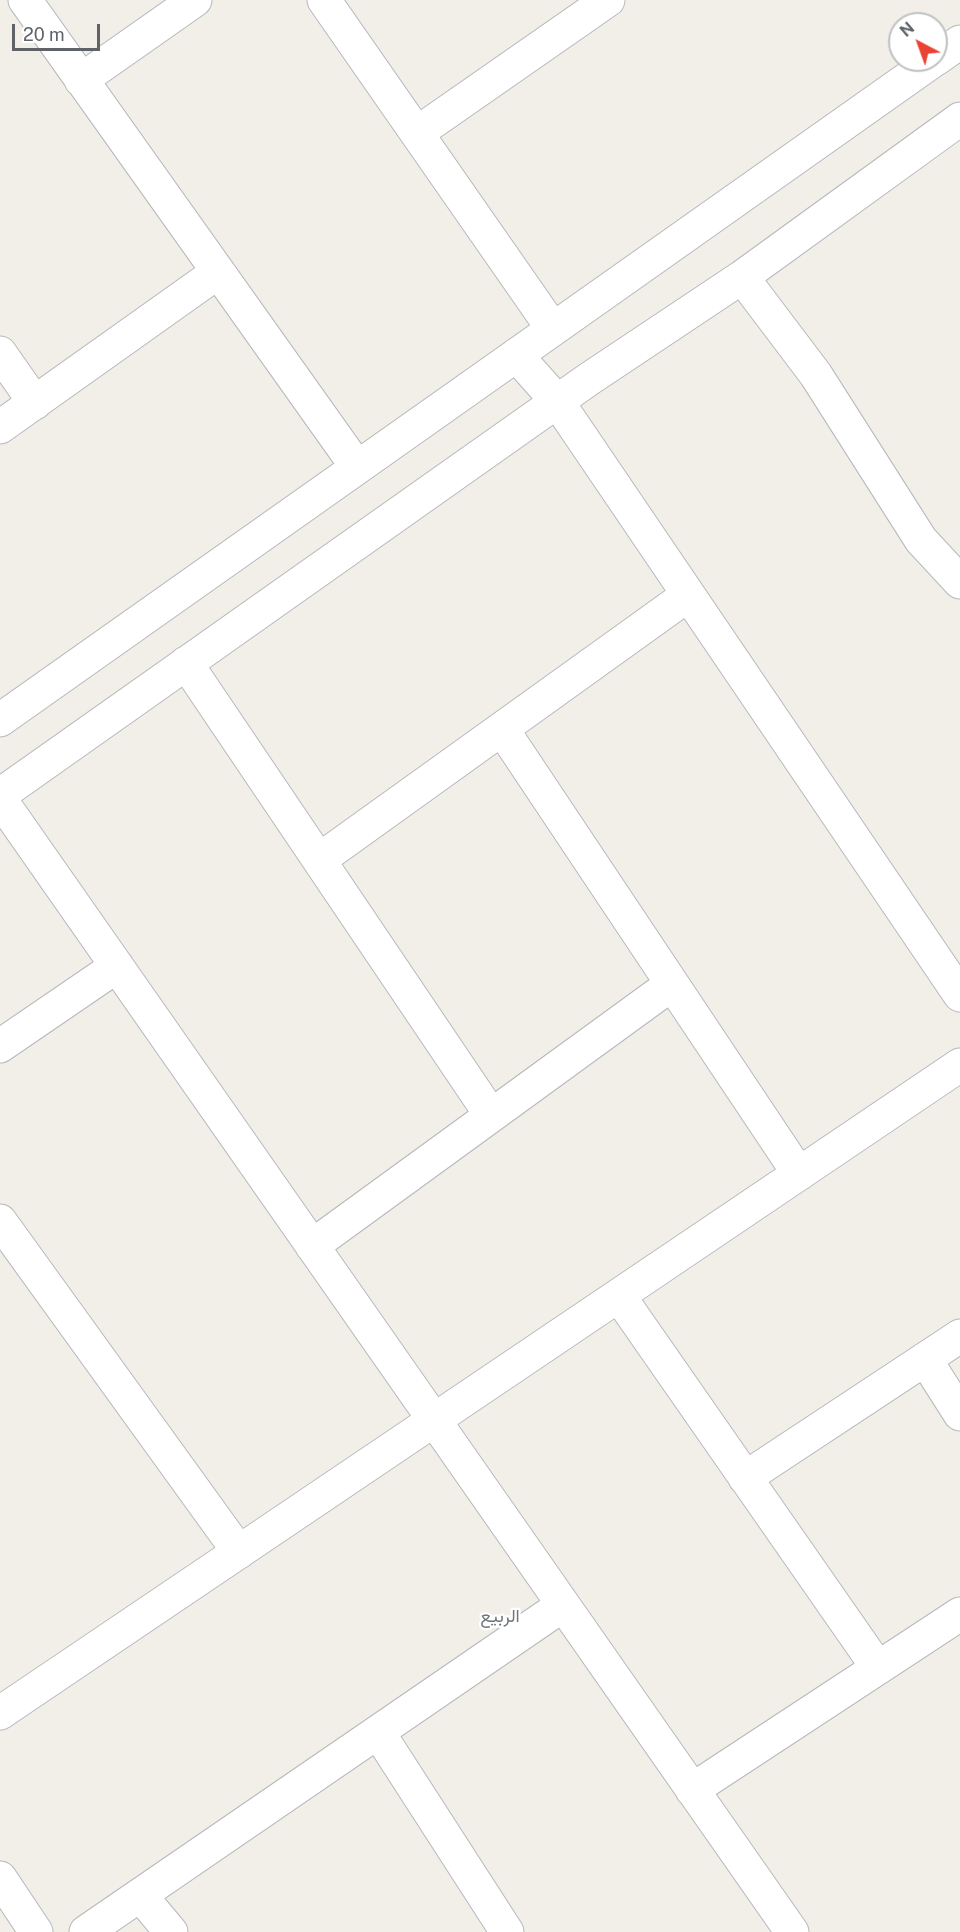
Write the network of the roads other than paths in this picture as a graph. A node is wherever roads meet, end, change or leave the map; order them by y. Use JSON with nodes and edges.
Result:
{"nodes":[{"id":1,"x":25,"y":0,"type":"edge"},
{"id":2,"x":195,"y":0,"type":"edge"},
{"id":3,"x":324,"y":0,"type":"edge"},
{"id":4,"x":602,"y":2,"type":"edge"},
{"id":5,"x":917,"y":72,"type":"edge"},
{"id":6,"x":81,"y":80,"type":"junction"},
{"id":7,"x":960,"y":119,"type":"edge"},
{"id":8,"x":417,"y":133,"type":"junction"},
{"id":9,"x":218,"y":272,"type":"junction"},
{"id":10,"x":742,"y":277,"type":"junction"},
{"id":11,"x":553,"y":329,"type":"junction"},
{"id":12,"x":0,"y":353,"type":"edge"},
{"id":13,"x":516,"y":356,"type":"junction"},
{"id":14,"x":557,"y":401,"type":"junction"},
{"id":15,"x":35,"y":403,"type":"junction"},
{"id":16,"x":0,"y":427,"type":"edge"},
{"id":17,"x":357,"y":467,"type":"junction"},
{"id":18,"x":960,"y":582,"type":"edge"},
{"id":19,"x":688,"y":595,"type":"junction"},
{"id":20,"x":186,"y":663,"type":"junction"},
{"id":21,"x":0,"y":720,"type":"edge"},
{"id":22,"x":502,"y":729,"type":"junction"},
{"id":23,"x":0,"y":797,"type":"edge"},
{"id":24,"x":319,"y":860,"type":"junction"},
{"id":25,"x":117,"y":966,"type":"junction"},
{"id":26,"x":672,"y":984,"type":"junction"},
{"id":27,"x":960,"y":995,"type":"edge"},
{"id":28,"x":0,"y":1046,"type":"edge"},
{"id":29,"x":960,"y":1065,"type":"edge"},
{"id":30,"x":492,"y":1115,"type":"junction"},
{"id":31,"x":799,"y":1174,"type":"junction"},
{"id":32,"x":0,"y":1221,"type":"edge"},
{"id":33,"x":312,"y":1246,"type":"junction"},
{"id":34,"x":619,"y":1296,"type":"junction"},
{"id":35,"x":960,"y":1336,"type":"edge"},
{"id":36,"x":925,"y":1359,"type":"junction"},
{"id":37,"x":960,"y":1414,"type":"edge"},
{"id":38,"x":434,"y":1420,"type":"junction"},
{"id":39,"x":745,"y":1478,"type":"junction"},
{"id":40,"x":239,"y":1552,"type":"junction"},
{"id":41,"x":563,"y":1605,"type":"junction"},
{"id":42,"x":960,"y":1614,"type":"edge"},
{"id":43,"x":878,"y":1668,"type":"junction"},
{"id":44,"x":2,"y":1708,"type":"edge"},
{"id":45,"x":378,"y":1732,"type":"junction"},
{"id":46,"x":692,"y":1790,"type":"junction"},
{"id":47,"x":0,"y":1878,"type":"edge"},
{"id":48,"x":140,"y":1895,"type":"junction"},
{"id":49,"x":36,"y":1932,"type":"edge"},
{"id":50,"x":86,"y":1932,"type":"edge"},
{"id":51,"x":171,"y":1932,"type":"edge"},
{"id":52,"x":507,"y":1932,"type":"edge"},
{"id":53,"x":792,"y":1932,"type":"edge"}],
"edges":[{"from":1,"to":6,"type":"street"},
{"from":2,"to":6,"type":"street"},
{"from":3,"to":8,"type":"street"},
{"from":4,"to":8,"type":"street"},
{"from":5,"to":11,"type":"street"},
{"from":6,"to":9,"type":"street"},
{"from":7,"to":10,"type":"street"},
{"from":8,"to":11,"type":"street"},
{"from":9,"to":15,"type":"street"},
{"from":9,"to":17,"type":"street"},
{"from":10,"to":14,"type":"street"},
{"from":10,"to":18,"type":"street"},
{"from":11,"to":13,"type":"street"},
{"from":12,"to":15,"type":"street"},
{"from":13,"to":14,"type":"street"},
{"from":13,"to":17,"type":"street"},
{"from":14,"to":19,"type":"street"},
{"from":14,"to":20,"type":"street"},
{"from":15,"to":16,"type":"street"},
{"from":17,"to":21,"type":"street"},
{"from":19,"to":22,"type":"street"},
{"from":19,"to":27,"type":"street"},
{"from":20,"to":23,"type":"street"},
{"from":20,"to":24,"type":"street"},
{"from":22,"to":24,"type":"street"},
{"from":22,"to":26,"type":"street"},
{"from":23,"to":25,"type":"street"},
{"from":24,"to":30,"type":"street"},
{"from":25,"to":28,"type":"street"},
{"from":25,"to":33,"type":"street"},
{"from":26,"to":30,"type":"street"},
{"from":26,"to":31,"type":"street"},
{"from":29,"to":31,"type":"street"},
{"from":30,"to":33,"type":"street"},
{"from":31,"to":34,"type":"street"},
{"from":32,"to":40,"type":"street"},
{"from":33,"to":38,"type":"street"},
{"from":34,"to":38,"type":"street"},
{"from":34,"to":39,"type":"street"},
{"from":35,"to":36,"type":"street"},
{"from":36,"to":37,"type":"street"},
{"from":36,"to":39,"type":"street"},
{"from":38,"to":40,"type":"street"},
{"from":38,"to":41,"type":"street"},
{"from":39,"to":43,"type":"street"},
{"from":40,"to":44,"type":"street"},
{"from":41,"to":45,"type":"street"},
{"from":41,"to":46,"type":"street"},
{"from":42,"to":43,"type":"street"},
{"from":43,"to":46,"type":"street"},
{"from":45,"to":48,"type":"street"},
{"from":45,"to":52,"type":"street"},
{"from":46,"to":53,"type":"street"},
{"from":47,"to":49,"type":"street"},
{"from":48,"to":50,"type":"street"},
{"from":48,"to":51,"type":"street"}]}
